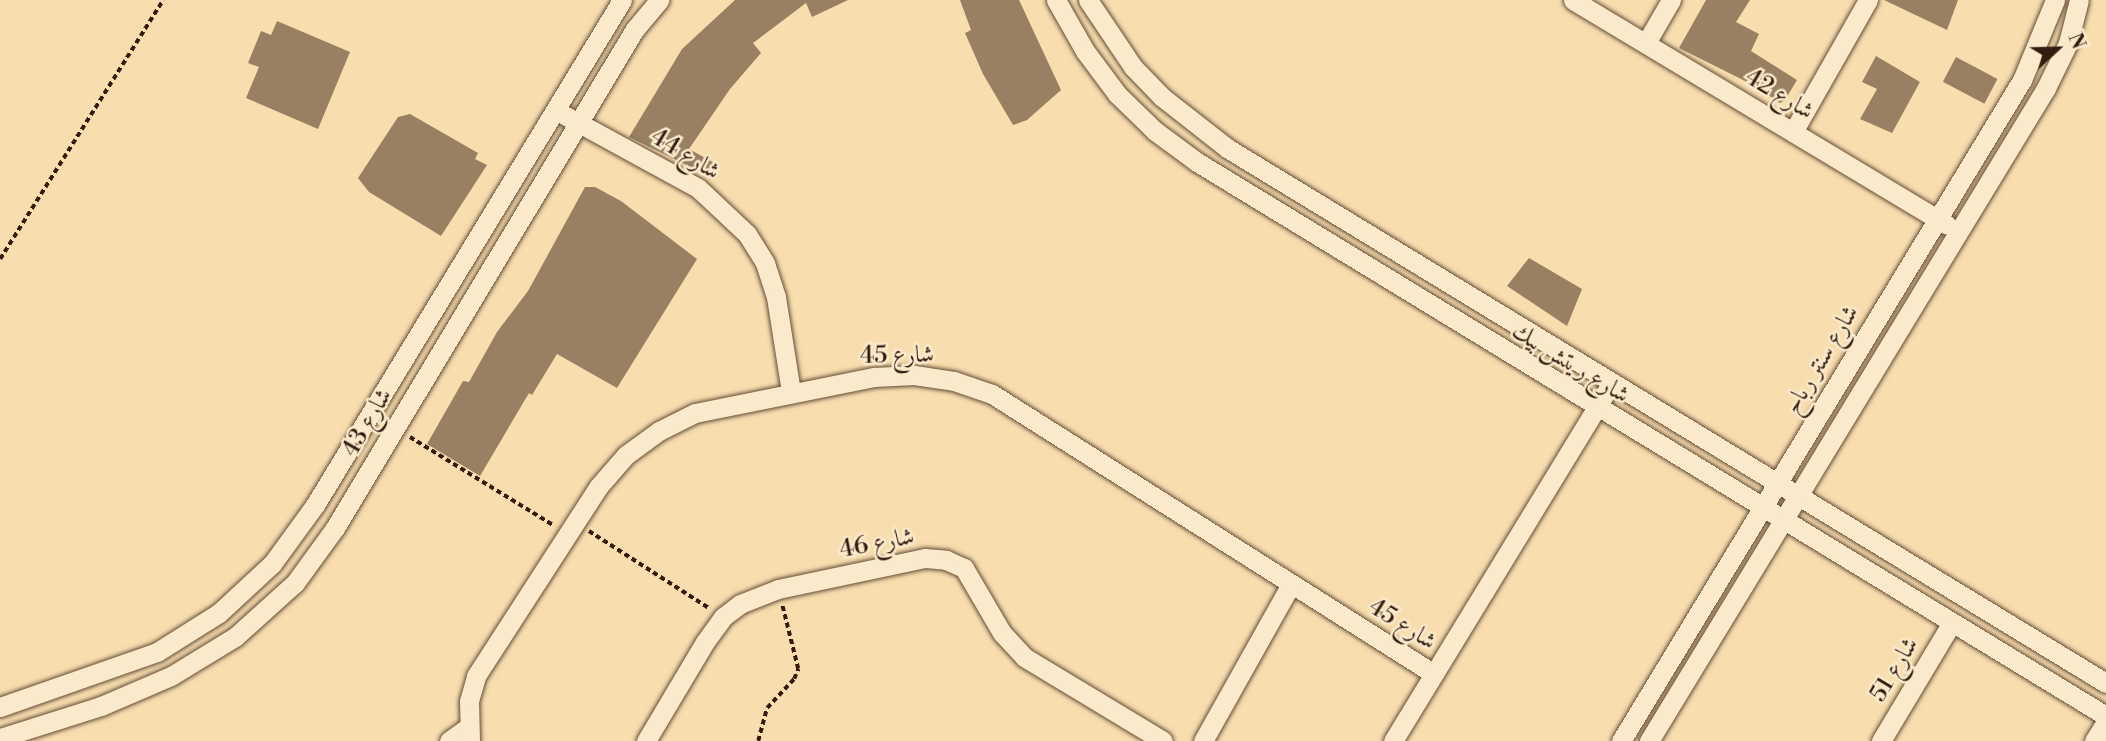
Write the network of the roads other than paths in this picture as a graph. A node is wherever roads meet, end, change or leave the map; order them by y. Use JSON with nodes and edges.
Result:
{"nodes":[{"id":1,"x":622,"y":0,"type":"edge"},
{"id":2,"x":659,"y":0,"type":"edge"},
{"id":3,"x":1056,"y":0,"type":"edge"},
{"id":4,"x":1088,"y":0,"type":"edge"},
{"id":5,"x":1573,"y":0,"type":"edge"},
{"id":6,"x":1671,"y":0,"type":"edge"},
{"id":7,"x":1868,"y":0,"type":"edge"},
{"id":8,"x":2055,"y":0,"type":"edge"},
{"id":9,"x":2079,"y":0,"type":"edge"},
{"id":10,"x":1646,"y":43,"type":"junction"},
{"id":11,"x":555,"y":110,"type":"junction"},
{"id":12,"x":578,"y":122,"type":"junction"},
{"id":13,"x":1793,"y":132,"type":"junction"},
{"id":14,"x":1936,"y":218,"type":"junction"},
{"id":15,"x":1959,"y":232,"type":"junction"},
{"id":16,"x":1611,"y":384,"type":"junction"},
{"id":17,"x":791,"y":392,"type":"junction"},
{"id":18,"x":1595,"y":409,"type":"junction"},
{"id":19,"x":1776,"y":482,"type":"junction"},
{"id":20,"x":1799,"y":495,"type":"junction"},
{"id":21,"x":1761,"y":508,"type":"junction"},
{"id":22,"x":1783,"y":522,"type":"junction"},
{"id":23,"x":1291,"y":584,"type":"junction"},
{"id":24,"x":1951,"y":624,"type":"junction"},
{"id":25,"x":1434,"y":674,"type":"junction"},
{"id":26,"x":2106,"y":683,"type":"edge"},
{"id":27,"x":0,"y":707,"type":"edge"},
{"id":28,"x":2106,"y":716,"type":"edge"},
{"id":29,"x":2106,"y":722,"type":"edge"},
{"id":30,"x":469,"y":734,"type":"edge"},
{"id":31,"x":0,"y":738,"type":"edge"},
{"id":32,"x":449,"y":741,"type":"edge"},
{"id":33,"x":646,"y":741,"type":"edge"},
{"id":34,"x":1163,"y":741,"type":"edge"},
{"id":35,"x":1203,"y":741,"type":"edge"},
{"id":36,"x":1393,"y":741,"type":"edge"},
{"id":37,"x":1621,"y":741,"type":"edge"},
{"id":38,"x":1649,"y":741,"type":"edge"},
{"id":39,"x":1881,"y":741,"type":"edge"},
{"id":40,"x":2095,"y":741,"type":"edge"}],
"edges":[{"from":1,"to":11,"type":"street","name":"شارع 43"},
{"from":2,"to":12,"type":"street","name":"شارع 43"},
{"from":3,"to":18,"type":"street","name":"شارع ريتش بيك"},
{"from":4,"to":16,"type":"street","name":"شارع ريتش بيك"},
{"from":5,"to":10,"type":"street","name":"شارع 42"},
{"from":6,"to":10,"type":"street"},
{"from":7,"to":13,"type":"street"},
{"from":8,"to":14,"type":"street","name":"شارع سنتر رباح"},
{"from":9,"to":15,"type":"street","name":"شارع سنتر رباح"},
{"from":10,"to":13,"type":"street","name":"شارع 42"},
{"from":11,"to":12,"type":"street","name":"شارع 44"},
{"from":11,"to":27,"type":"street","name":"شارع 43"},
{"from":12,"to":17,"type":"street","name":"شارع 44"},
{"from":12,"to":31,"type":"street","name":"شارع 43"},
{"from":13,"to":14,"type":"street","name":"شارع 42"},
{"from":14,"to":15,"type":"street","name":"شارع 42"},
{"from":14,"to":19,"type":"street","name":"شارع سنتر رباح"},
{"from":15,"to":20,"type":"street","name":"شارع سنتر رباح"},
{"from":16,"to":18,"type":"street","name":"شارع 45"},
{"from":16,"to":19,"type":"street","name":"شارع ريتش بيك"},
{"from":17,"to":23,"type":"street","name":"شارع 45"},
{"from":17,"to":30,"type":"street","name":"شارع 45"},
{"from":18,"to":21,"type":"street","name":"شارع ريتش بيك"},
{"from":18,"to":25,"type":"street","name":"شارع 45"},
{"from":19,"to":20,"type":"street","name":"شارع ريتش بيك"},
{"from":19,"to":21,"type":"street","name":"شارع سنتر رباح"},
{"from":20,"to":22,"type":"street","name":"شارع سنتر رباح"},
{"from":20,"to":26,"type":"street","name":"شارع ريتش بيك"},
{"from":21,"to":22,"type":"street","name":"شارع ريتش بيك"},
{"from":21,"to":37,"type":"street","name":"شارع سنتر رباح"},
{"from":22,"to":24,"type":"street","name":"شارع ريتش بيك"},
{"from":22,"to":38,"type":"street","name":"شارع سنتر رباح"},
{"from":23,"to":25,"type":"street","name":"شارع 45"},
{"from":23,"to":35,"type":"street"},
{"from":24,"to":28,"type":"street","name":"شارع ريتش بيك"},
{"from":24,"to":39,"type":"street","name":"شارع 51"},
{"from":25,"to":36,"type":"street","name":"شارع 45"},
{"from":29,"to":40,"type":"street"},
{"from":30,"to":32,"type":"street"},
{"from":33,"to":34,"type":"street","name":"شارع 46"}]}
